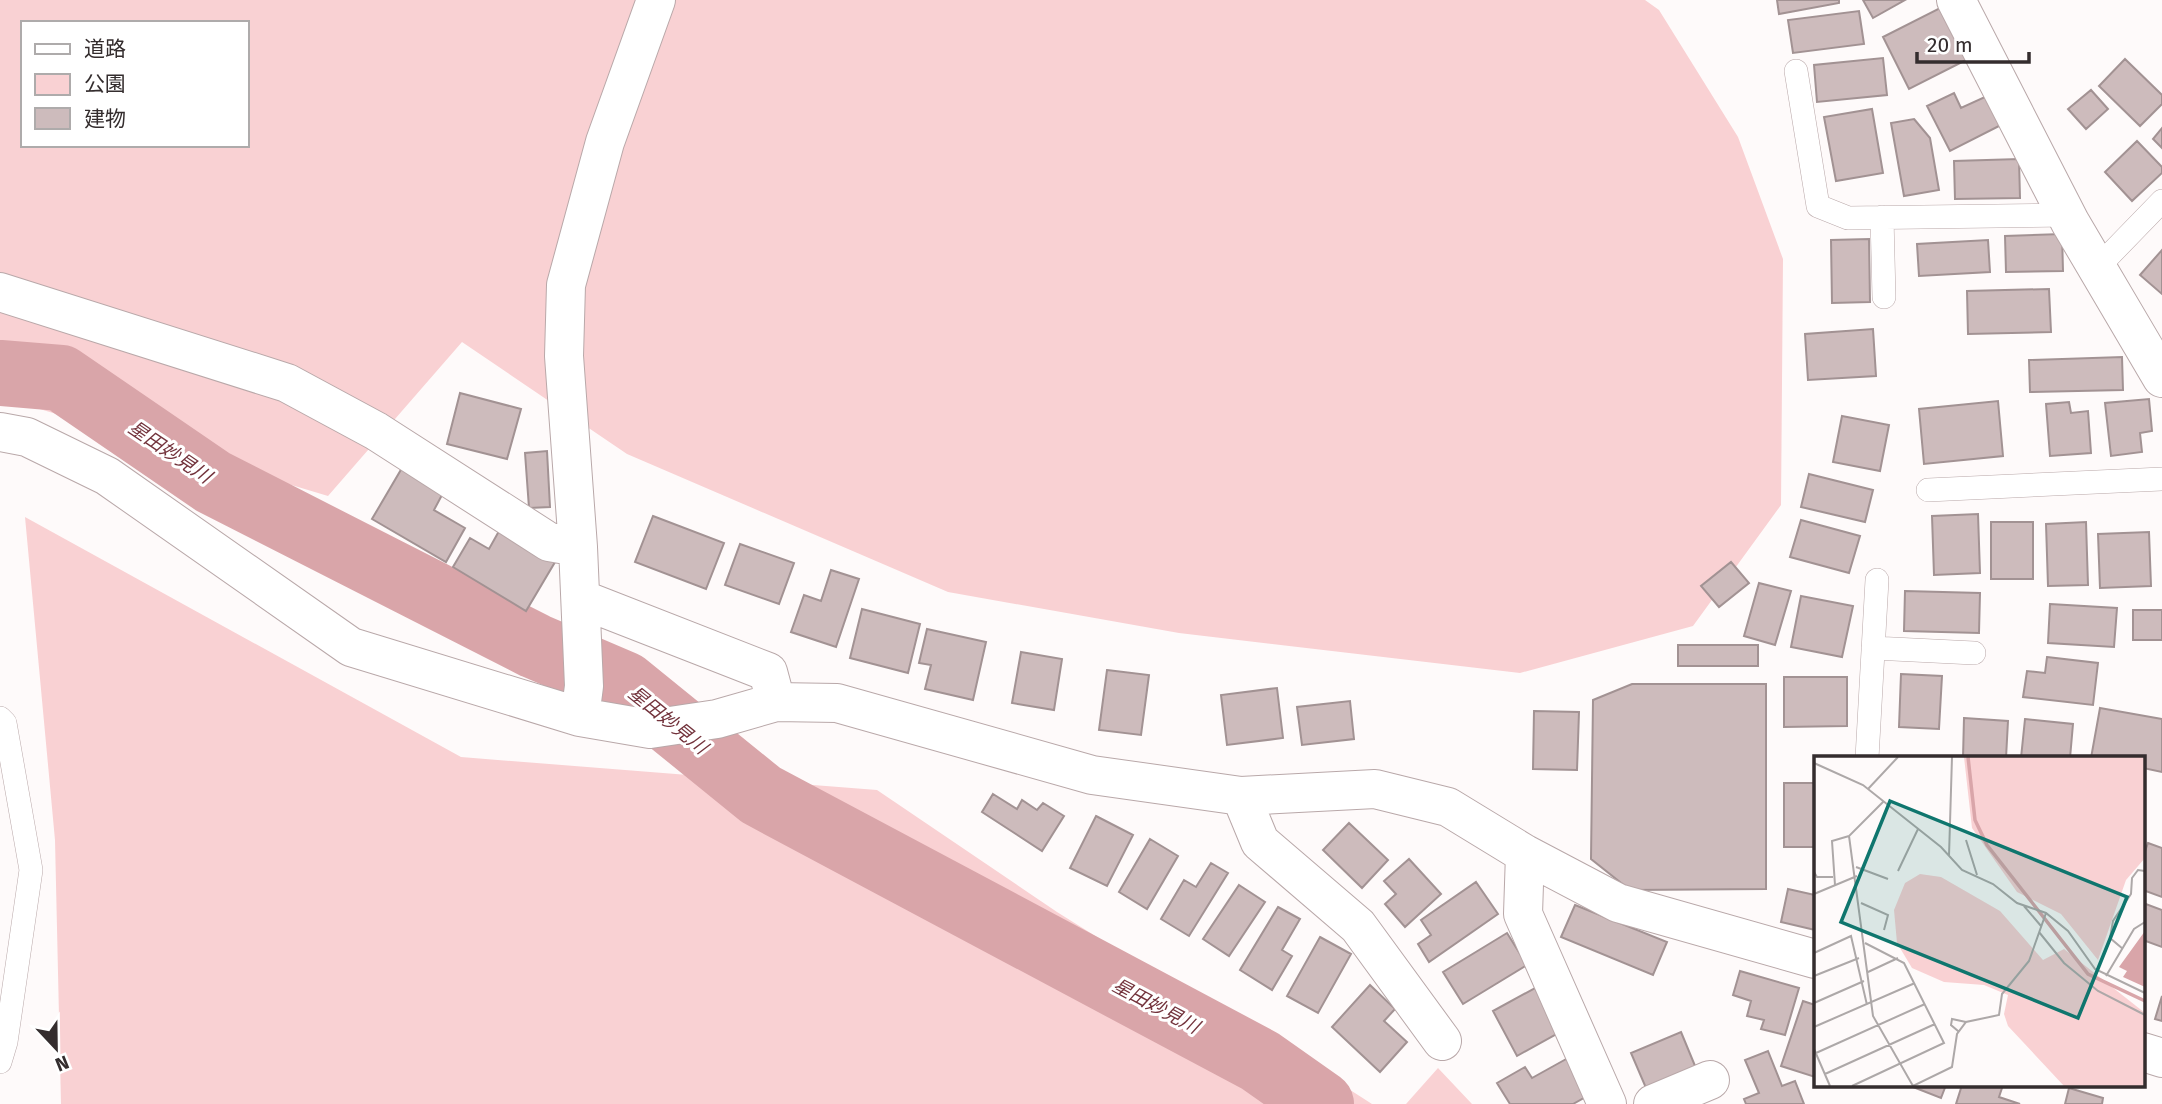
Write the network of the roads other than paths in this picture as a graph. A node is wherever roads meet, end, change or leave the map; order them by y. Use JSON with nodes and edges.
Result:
{"nodes":[{"id":1,"x":656,"y":0,"type":"edge"},
{"id":2,"x":1956,"y":0,"type":"edge"},
{"id":3,"x":1796,"y":71,"type":"dead end"},
{"id":4,"x":2162,"y":201,"type":"edge"},
{"id":5,"x":2067,"y":215,"type":"junction"},
{"id":6,"x":1882,"y":218,"type":"junction"},
{"id":7,"x":2097,"y":268,"type":"junction"},
{"id":8,"x":0,"y":292,"type":"edge"},
{"id":9,"x":1884,"y":297,"type":"dead end"},
{"id":10,"x":2162,"y":378,"type":"edge"},
{"id":11,"x":0,"y":432,"type":"edge"},
{"id":12,"x":2162,"y":479,"type":"edge"},
{"id":13,"x":1928,"y":490,"type":"dead end"},
{"id":14,"x":579,"y":547,"type":"junction"},
{"id":15,"x":1877,"y":580,"type":"dead end"},
{"id":16,"x":582,"y":616,"type":"junction"},
{"id":17,"x":1874,"y":648,"type":"junction"},
{"id":18,"x":1974,"y":653,"type":"dead end"},
{"id":19,"x":582,"y":701,"type":"junction"},
{"id":20,"x":776,"y":702,"type":"junction"},
{"id":21,"x":0,"y":718,"type":"edge"},
{"id":22,"x":1867,"y":756,"type":"edge"},
{"id":23,"x":1241,"y":796,"type":"junction"},
{"id":24,"x":1525,"y":854,"type":"junction"},
{"id":25,"x":1814,"y":960,"type":"edge"},
{"id":26,"x":1442,"y":1041,"type":"dead end"},
{"id":27,"x":2144,"y":1052,"type":"edge"},
{"id":28,"x":2162,"y":1058,"type":"edge"},
{"id":29,"x":0,"y":1062,"type":"edge"},
{"id":30,"x":1710,"y":1080,"type":"dead end"},
{"id":31,"x":1607,"y":1104,"type":"edge"},
{"id":32,"x":1653,"y":1104,"type":"edge"}],
"edges":[{"from":1,"to":14,"type":"street"},
{"from":2,"to":5,"type":"street"},
{"from":3,"to":6,"type":"lane"},
{"from":4,"to":7,"type":"lane"},
{"from":5,"to":6,"type":"lane"},
{"from":5,"to":7,"type":"street"},
{"from":6,"to":9,"type":"lane"},
{"from":7,"to":10,"type":"street"},
{"from":8,"to":14,"type":"street"},
{"from":11,"to":19,"type":"street"},
{"from":12,"to":13,"type":"lane"},
{"from":14,"to":16,"type":"street"},
{"from":15,"to":17,"type":"lane"},
{"from":16,"to":19,"type":"street"},
{"from":16,"to":20,"type":"street"},
{"from":17,"to":18,"type":"lane"},
{"from":17,"to":22,"type":"lane"},
{"from":19,"to":20,"type":"street"},
{"from":20,"to":23,"type":"street"},
{"from":21,"to":29,"type":"lane"},
{"from":23,"to":24,"type":"street"},
{"from":23,"to":26,"type":"street"},
{"from":24,"to":25,"type":"street"},
{"from":24,"to":31,"type":"street"},
{"from":27,"to":28,"type":"street"},
{"from":30,"to":32,"type":"street"}]}
